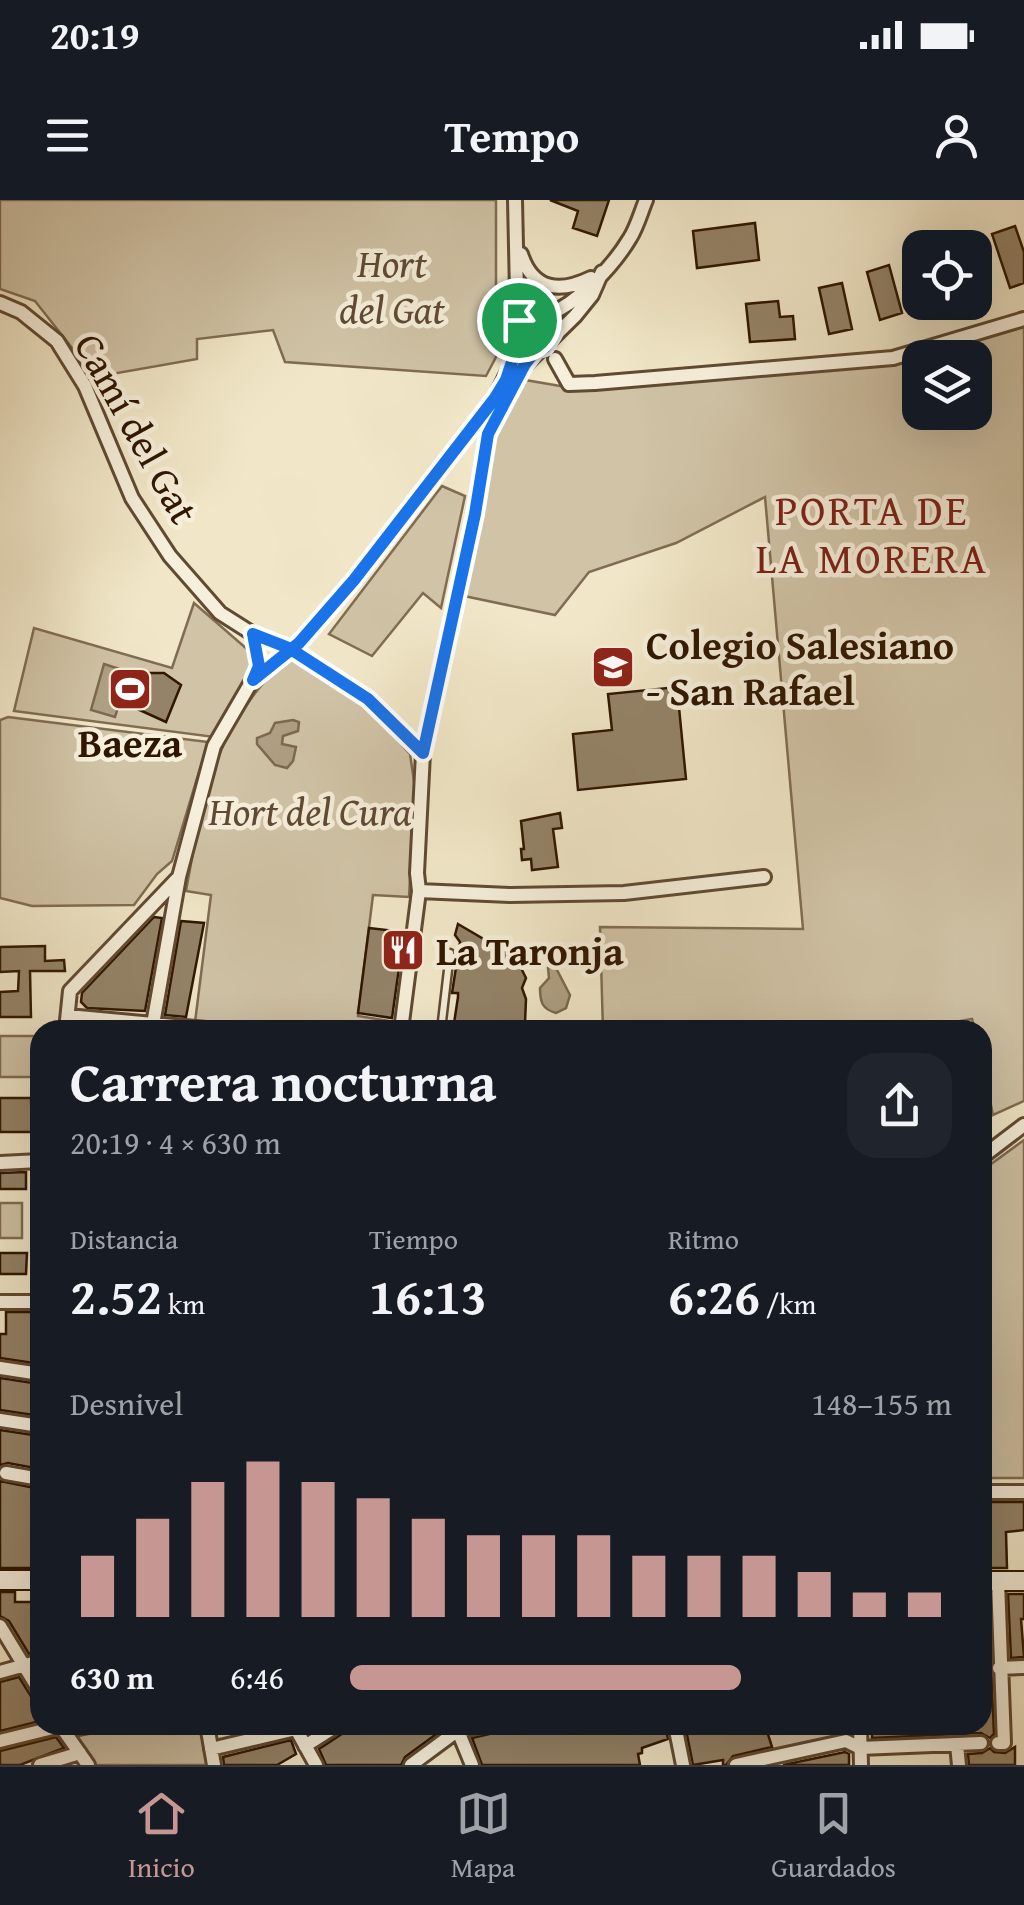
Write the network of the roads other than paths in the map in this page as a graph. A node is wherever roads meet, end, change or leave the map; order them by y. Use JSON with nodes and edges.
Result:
{"nodes":[{"id":1,"x":515,"y":200,"type":"edge"},
{"id":2,"x":646,"y":200,"type":"edge"},
{"id":3,"x":517,"y":241,"type":"junction"},
{"id":4,"x":602,"y":272,"type":"junction"},
{"id":5,"x":0,"y":304,"type":"edge"},
{"id":6,"x":542,"y":314,"type":"junction"},
{"id":7,"x":1024,"y":320,"type":"edge"},
{"id":8,"x":516,"y":336,"type":"junction"},
{"id":9,"x":551,"y":340,"type":"junction"},
{"id":10,"x":536,"y":350,"type":"junction"},
{"id":11,"x":555,"y":359,"type":"dead end"},
{"id":12,"x":253,"y":634,"type":"junction"},
{"id":13,"x":289,"y":648,"type":"junction"},
{"id":14,"x":253,"y":680,"type":"junction"},
{"id":15,"x":423,"y":753,"type":"junction"},
{"id":16,"x":179,"y":877,"type":"junction"},
{"id":17,"x":764,"y":877,"type":"dead end"},
{"id":18,"x":420,"y":891,"type":"junction"},
{"id":19,"x":450,"y":953,"type":"dead end"},
{"id":20,"x":67,"y":1020,"type":"edge"},
{"id":21,"x":154,"y":1020,"type":"edge"},
{"id":22,"x":403,"y":1020,"type":"edge"},
{"id":23,"x":442,"y":1020,"type":"edge"},
{"id":24,"x":1024,"y":1126,"type":"edge"},
{"id":25,"x":992,"y":1150,"type":"edge"},
{"id":26,"x":0,"y":1162,"type":"edge"},
{"id":27,"x":30,"y":1162,"type":"edge"},
{"id":28,"x":30,"y":1294,"type":"edge"},
{"id":29,"x":22,"y":1301,"type":"junction"},
{"id":30,"x":30,"y":1301,"type":"edge"},
{"id":31,"x":0,"y":1302,"type":"edge"},
{"id":32,"x":0,"y":1368,"type":"edge"},
{"id":33,"x":30,"y":1372,"type":"edge"},
{"id":34,"x":0,"y":1420,"type":"edge"},
{"id":35,"x":30,"y":1424,"type":"edge"},
{"id":36,"x":6,"y":1473,"type":"dead end"},
{"id":37,"x":30,"y":1477,"type":"edge"},
{"id":38,"x":992,"y":1492,"type":"edge"},
{"id":39,"x":1024,"y":1492,"type":"edge"},
{"id":40,"x":0,"y":1580,"type":"edge"},
{"id":41,"x":30,"y":1580,"type":"edge"},
{"id":42,"x":992,"y":1581,"type":"edge"},
{"id":43,"x":1024,"y":1581,"type":"edge"},
{"id":44,"x":992,"y":1600,"type":"edge"},
{"id":45,"x":0,"y":1626,"type":"edge"},
{"id":46,"x":30,"y":1664,"type":"edge"},
{"id":47,"x":24,"y":1666,"type":"junction"},
{"id":48,"x":1024,"y":1666,"type":"edge"},
{"id":49,"x":999,"y":1668,"type":"junction"},
{"id":50,"x":0,"y":1672,"type":"edge"},
{"id":51,"x":30,"y":1676,"type":"edge"},
{"id":52,"x":30,"y":1734,"type":"edge"},
{"id":53,"x":67,"y":1735,"type":"edge"},
{"id":54,"x":209,"y":1735,"type":"edge"},
{"id":55,"x":270,"y":1735,"type":"edge"},
{"id":56,"x":299,"y":1735,"type":"edge"},
{"id":57,"x":322,"y":1735,"type":"edge"},
{"id":58,"x":447,"y":1735,"type":"edge"},
{"id":59,"x":459,"y":1735,"type":"edge"},
{"id":60,"x":677,"y":1735,"type":"edge"},
{"id":61,"x":860,"y":1735,"type":"edge"},
{"id":62,"x":0,"y":1741,"type":"edge"},
{"id":63,"x":981,"y":1743,"type":"dead end"},
{"id":64,"x":998,"y":1743,"type":"dead end"},
{"id":65,"x":957,"y":1745,"type":"junction"},
{"id":66,"x":305,"y":1746,"type":"junction"},
{"id":67,"x":860,"y":1748,"type":"junction"},
{"id":68,"x":211,"y":1749,"type":"junction"},
{"id":69,"x":84,"y":1759,"type":"edge"},
{"id":70,"x":40,"y":1765,"type":"edge"},
{"id":71,"x":214,"y":1765,"type":"edge"},
{"id":72,"x":316,"y":1765,"type":"edge"},
{"id":73,"x":411,"y":1765,"type":"edge"},
{"id":74,"x":472,"y":1765,"type":"edge"},
{"id":75,"x":683,"y":1765,"type":"edge"},
{"id":76,"x":736,"y":1765,"type":"edge"},
{"id":77,"x":861,"y":1765,"type":"edge"},
{"id":78,"x":959,"y":1765,"type":"edge"}],
"edges":[{"from":1,"to":3,"type":"street"},
{"from":2,"to":4,"type":"street"},
{"from":3,"to":4,"type":"street"},
{"from":3,"to":6,"type":"street"},
{"from":4,"to":6,"type":"street"},
{"from":4,"to":9,"type":"street"},
{"from":5,"to":12,"type":"street","name":"Camí del Gat"},
{"from":6,"to":8,"type":"street"},
{"from":6,"to":9,"type":"street"},
{"from":7,"to":11,"type":"street"},
{"from":8,"to":10,"type":"street"},
{"from":8,"to":13,"type":"street"},
{"from":9,"to":10,"type":"street"},
{"from":10,"to":15,"type":"street"},
{"from":12,"to":13,"type":"street","name":"Camí del Gat"},
{"from":12,"to":14,"type":"street"},
{"from":13,"to":14,"type":"street"},
{"from":13,"to":15,"type":"street","name":"Camí del Gat"},
{"from":14,"to":16,"type":"street"},
{"from":15,"to":18,"type":"street"},
{"from":16,"to":20,"type":"street"},
{"from":16,"to":21,"type":"street"},
{"from":17,"to":18,"type":"street"},
{"from":18,"to":22,"type":"street"},
{"from":19,"to":23,"type":"lane"},
{"from":24,"to":25,"type":"street"},
{"from":26,"to":27,"type":"street"},
{"from":28,"to":29,"type":"street"},
{"from":29,"to":30,"type":"street"},
{"from":29,"to":31,"type":"street"},
{"from":32,"to":33,"type":"street"},
{"from":34,"to":35,"type":"street"},
{"from":36,"to":37,"type":"street"},
{"from":38,"to":39,"type":"street"},
{"from":40,"to":41,"type":"street"},
{"from":42,"to":43,"type":"street"},
{"from":44,"to":49,"type":"street"},
{"from":45,"to":47,"type":"street"},
{"from":46,"to":47,"type":"street"},
{"from":47,"to":50,"type":"street"},
{"from":47,"to":51,"type":"street"},
{"from":48,"to":49,"type":"street"},
{"from":49,"to":64,"type":"street"},
{"from":52,"to":62,"type":"street"},
{"from":53,"to":69,"type":"street"},
{"from":54,"to":68,"type":"street"},
{"from":55,"to":68,"type":"street"},
{"from":56,"to":66,"type":"street"},
{"from":57,"to":66,"type":"street"},
{"from":58,"to":73,"type":"street"},
{"from":59,"to":74,"type":"street"},
{"from":60,"to":75,"type":"street"},
{"from":61,"to":67,"type":"street"},
{"from":63,"to":65,"type":"street"},
{"from":65,"to":67,"type":"street"},
{"from":65,"to":78,"type":"street"},
{"from":66,"to":72,"type":"street"},
{"from":67,"to":76,"type":"street"},
{"from":67,"to":77,"type":"street"},
{"from":68,"to":71,"type":"street"},
{"from":69,"to":70,"type":"street"}]}
